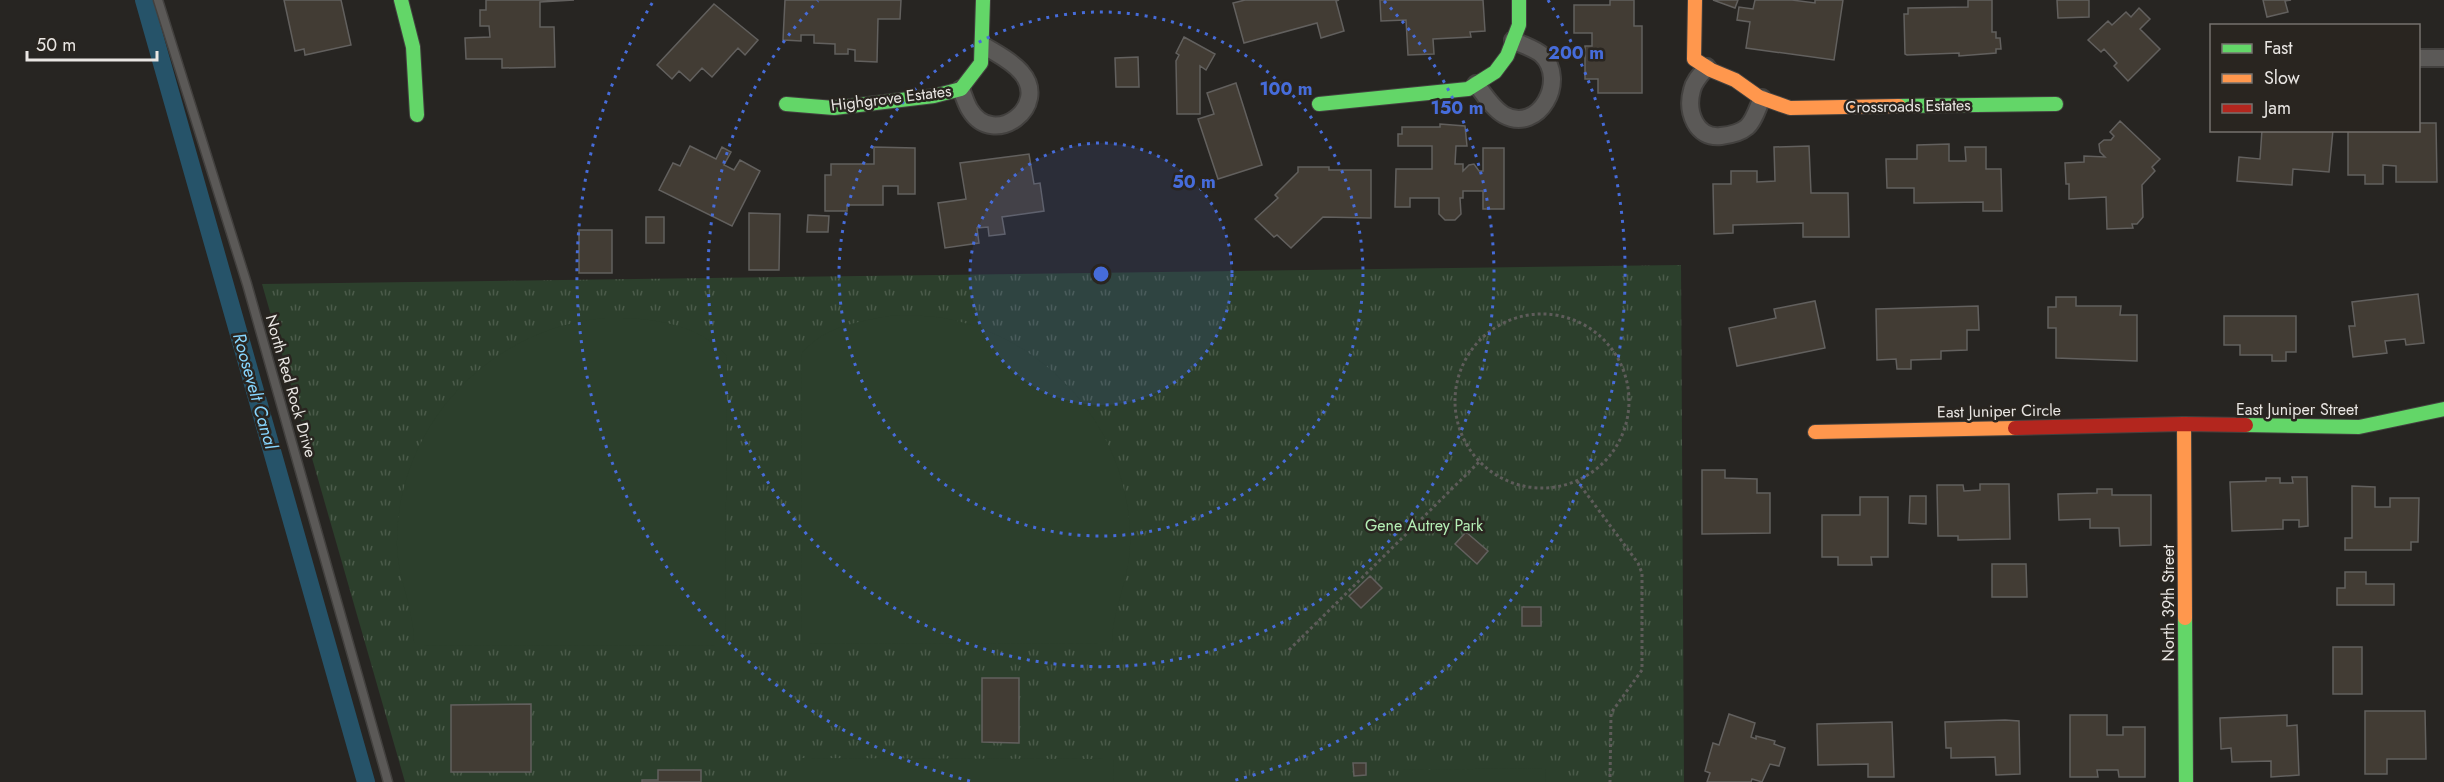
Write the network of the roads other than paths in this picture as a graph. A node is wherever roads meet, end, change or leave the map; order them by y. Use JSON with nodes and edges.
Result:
{"nodes":[{"id":1,"x":158,"y":0,"type":"edge"},
{"id":2,"x":401,"y":0,"type":"edge"},
{"id":3,"x":983,"y":0,"type":"edge"},
{"id":4,"x":1519,"y":0,"type":"edge"},
{"id":5,"x":1695,"y":0,"type":"edge"},
{"id":6,"x":1513,"y":40,"type":"junction"},
{"id":7,"x":983,"y":45,"type":"junction"},
{"id":8,"x":2420,"y":58,"type":"edge"},
{"id":9,"x":2444,"y":58,"type":"edge"},
{"id":10,"x":1707,"y":67,"type":"junction"},
{"id":11,"x":1476,"y":84,"type":"junction"},
{"id":12,"x":961,"y":89,"type":"junction"},
{"id":13,"x":1762,"y":98,"type":"junction"},
{"id":14,"x":786,"y":104,"type":"dead end"},
{"id":15,"x":1319,"y":104,"type":"dead end"},
{"id":16,"x":2056,"y":104,"type":"dead end"},
{"id":17,"x":417,"y":115,"type":"dead end"},
{"id":18,"x":2444,"y":409,"type":"edge"},
{"id":19,"x":2184,"y":424,"type":"junction"},
{"id":20,"x":1815,"y":432,"type":"dead end"},
{"id":21,"x":388,"y":782,"type":"edge"},
{"id":22,"x":2186,"y":782,"type":"edge"}],
"edges":[{"from":1,"to":21,"type":"lane","name":"North Red Rock Drive"},
{"from":2,"to":17,"type":"street"},
{"from":3,"to":7,"type":"street","name":"Highgrove Estates"},
{"from":4,"to":6,"type":"street"},
{"from":5,"to":10,"type":"street"},
{"from":6,"to":11,"type":"street"},
{"from":6,"to":11,"type":"street"},
{"from":7,"to":12,"type":"street","name":"Highgrove Estates"},
{"from":7,"to":12,"type":"street","name":"Highgrove Estates"},
{"from":8,"to":9,"type":"street"},
{"from":10,"to":13,"type":"street","name":"Crossroads Estates"},
{"from":10,"to":13,"type":"street"},
{"from":11,"to":15,"type":"street"},
{"from":12,"to":14,"type":"street","name":"Highgrove Estates"},
{"from":13,"to":16,"type":"street","name":"Crossroads Estates"},
{"from":18,"to":19,"type":"street","name":"East Juniper Street"},
{"from":19,"to":20,"type":"street","name":"East Juniper Circle"},
{"from":19,"to":22,"type":"street","name":"North 39th Street"}]}
